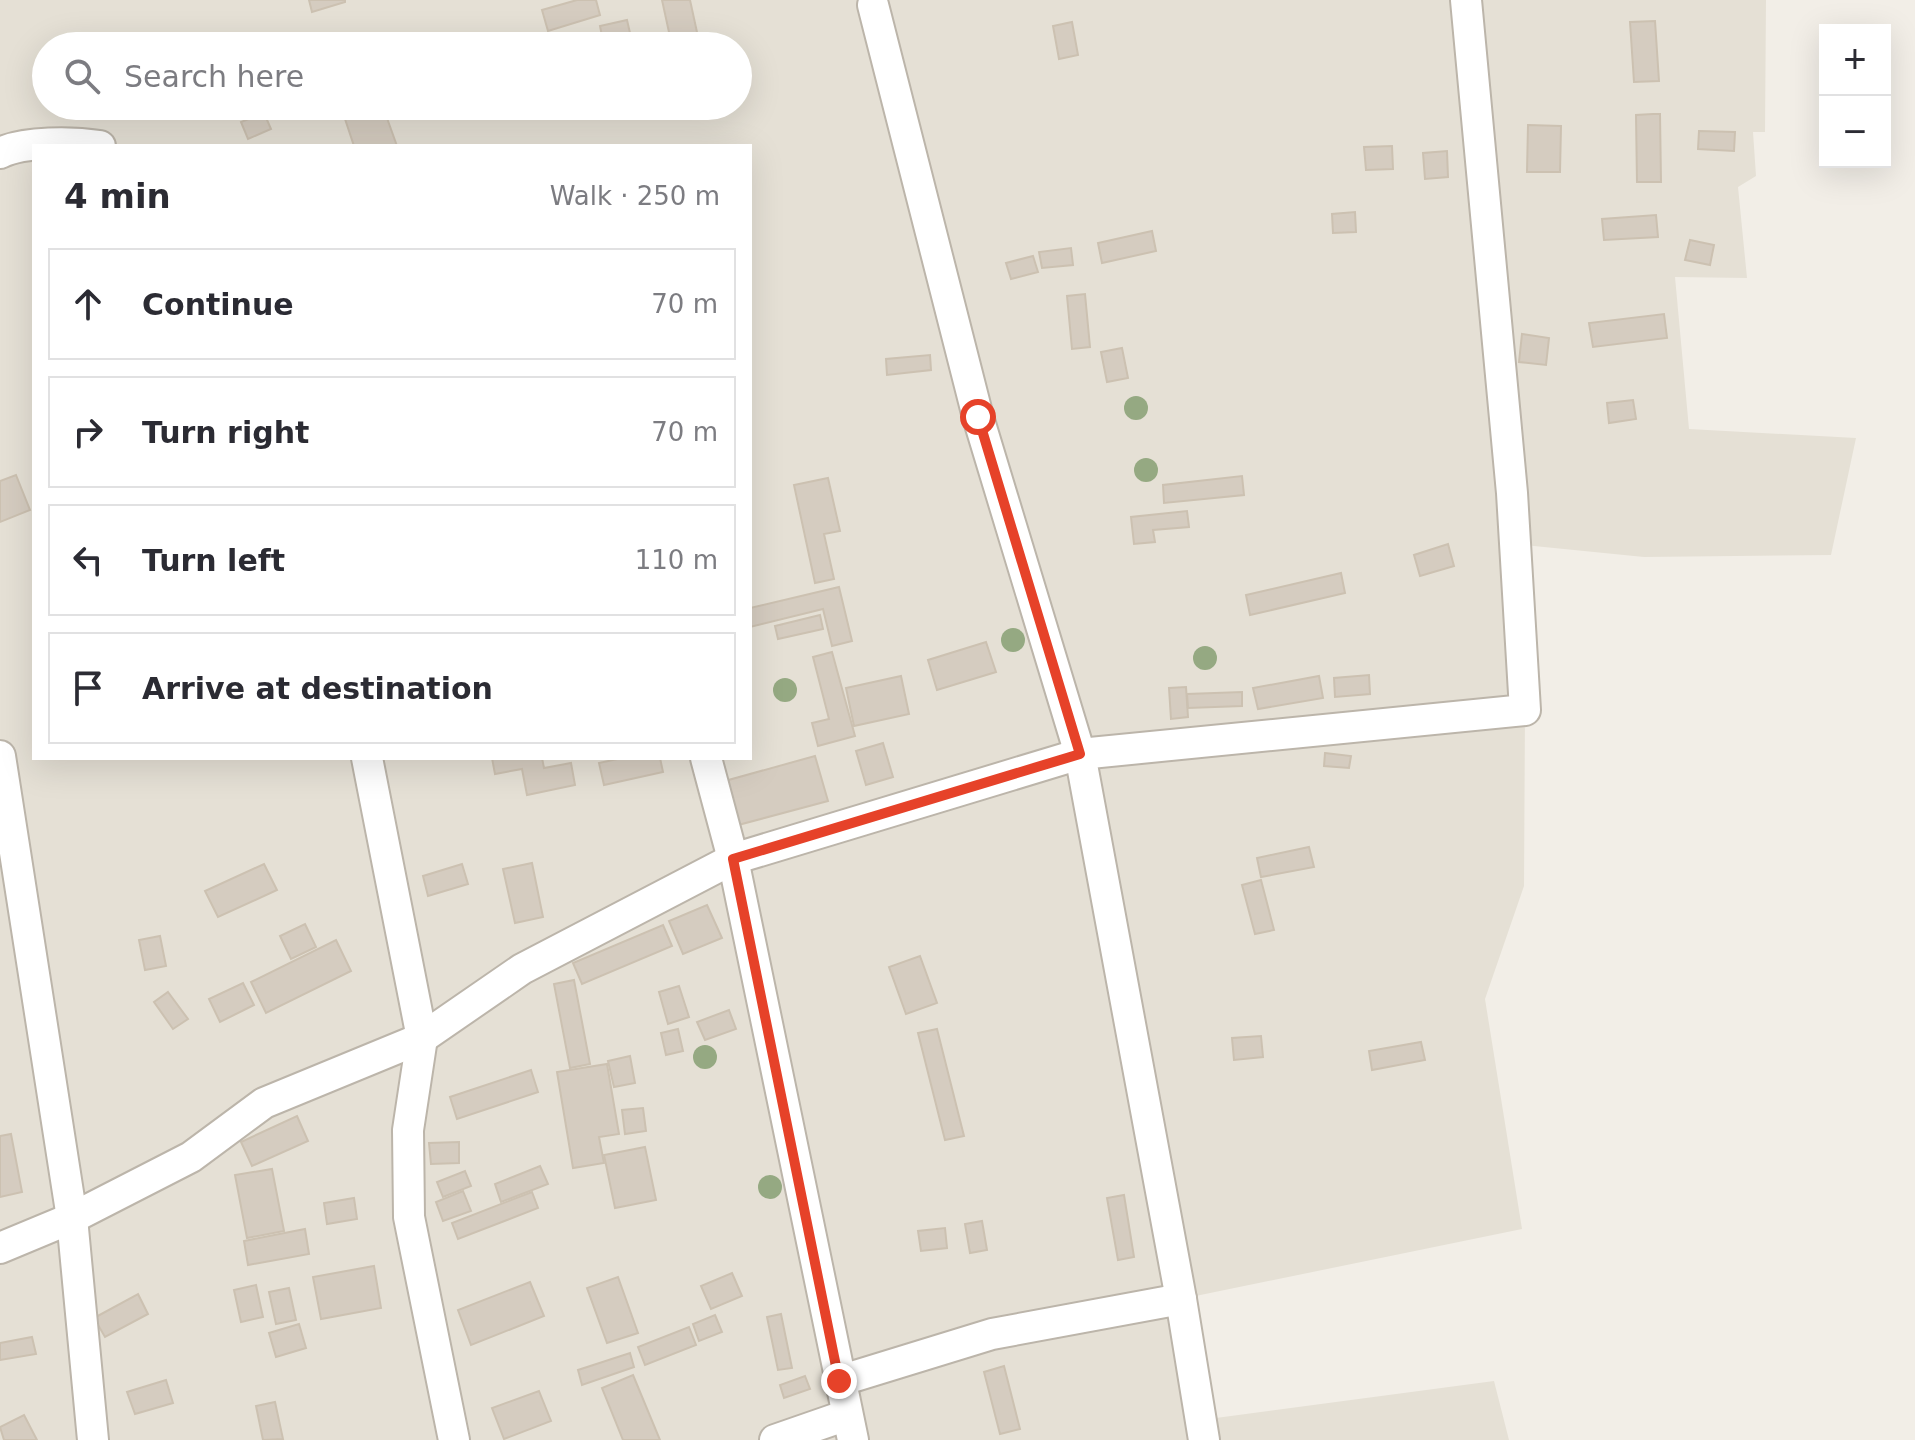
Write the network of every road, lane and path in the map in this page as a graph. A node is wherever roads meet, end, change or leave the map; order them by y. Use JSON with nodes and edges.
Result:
{"nodes":[{"id":1,"x":1466,"y":0,"type":"edge"},
{"id":2,"x":873,"y":5,"type":"dead end"},
{"id":3,"x":62,"y":144,"type":"edge"},
{"id":4,"x":87,"y":144,"type":"edge"},
{"id":5,"x":32,"y":146,"type":"edge"},
{"id":6,"x":0,"y":153,"type":"edge"},
{"id":7,"x":1080,"y":754,"type":"junction"},
{"id":8,"x":0,"y":756,"type":"edge"},
{"id":9,"x":367,"y":760,"type":"edge"},
{"id":10,"x":707,"y":760,"type":"edge"},
{"id":11,"x":733,"y":859,"type":"junction"},
{"id":12,"x":422,"y":1038,"type":"junction"},
{"id":13,"x":72,"y":1218,"type":"junction"},
{"id":14,"x":0,"y":1248,"type":"edge"},
{"id":15,"x":1181,"y":1299,"type":"junction"},
{"id":16,"x":839,"y":1381,"type":"junction"},
{"id":17,"x":850,"y":1428,"type":"edge"},
{"id":18,"x":93,"y":1440,"type":"edge"},
{"id":19,"x":454,"y":1440,"type":"edge"},
{"id":20,"x":775,"y":1440,"type":"edge"},
{"id":21,"x":1204,"y":1440,"type":"edge"}],
"edges":[{"from":1,"to":7,"type":"street"},
{"from":2,"to":7,"type":"street"},
{"from":3,"to":4,"type":"street"},
{"from":5,"to":6,"type":"street"},
{"from":7,"to":11,"type":"street"},
{"from":7,"to":15,"type":"street"},
{"from":8,"to":13,"type":"street"},
{"from":9,"to":12,"type":"street"},
{"from":10,"to":11,"type":"street"},
{"from":11,"to":12,"type":"street"},
{"from":11,"to":16,"type":"street"},
{"from":12,"to":13,"type":"street"},
{"from":12,"to":19,"type":"street"},
{"from":13,"to":14,"type":"street"},
{"from":13,"to":18,"type":"street"},
{"from":15,"to":16,"type":"street"},
{"from":15,"to":21,"type":"street"},
{"from":16,"to":17,"type":"street"},
{"from":17,"to":20,"type":"street"}]}
